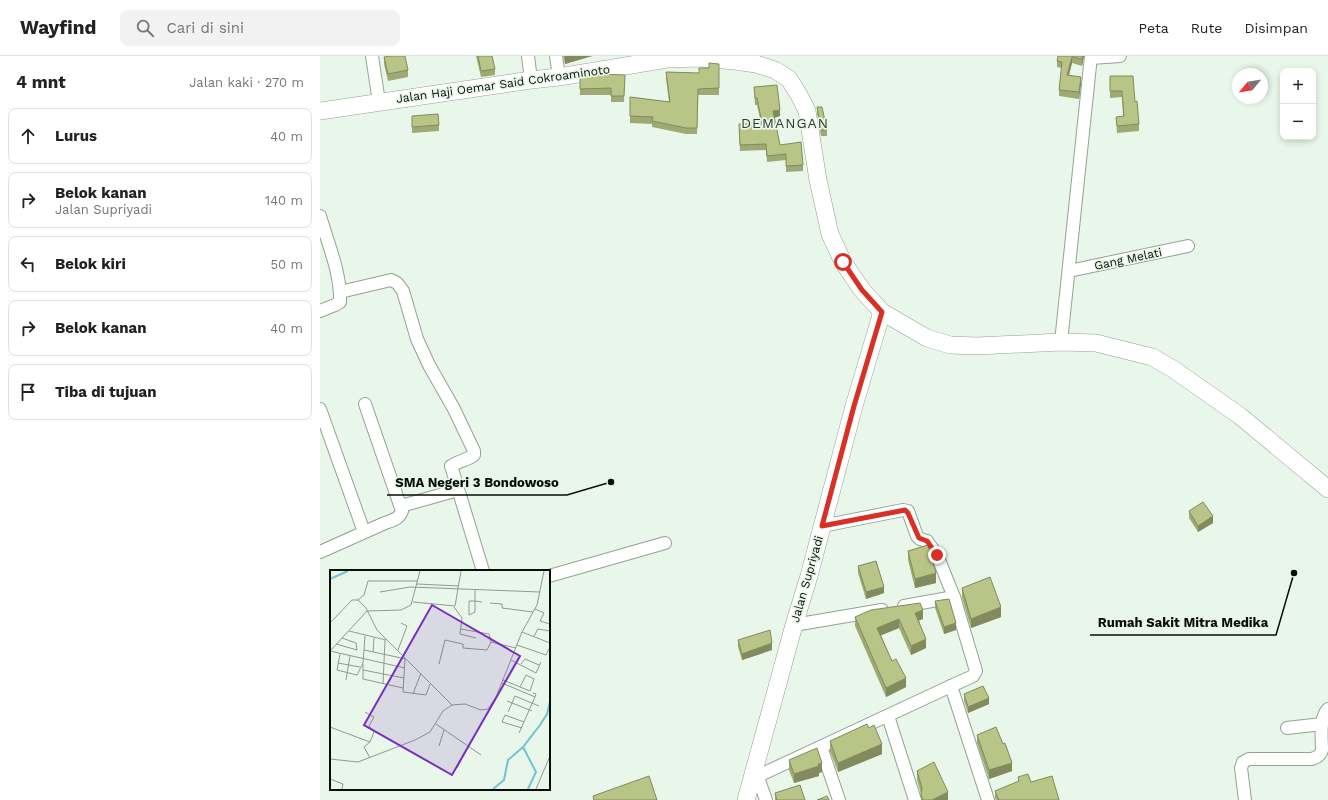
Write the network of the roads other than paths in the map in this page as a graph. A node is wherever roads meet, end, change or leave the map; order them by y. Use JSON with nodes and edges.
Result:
{"nodes":[{"id":1,"x":372,"y":56,"type":"edge"},
{"id":2,"x":528,"y":56,"type":"edge"},
{"id":3,"x":556,"y":56,"type":"edge"},
{"id":4,"x":1120,"y":56,"type":"edge"},
{"id":5,"x":1091,"y":57,"type":"edge"},
{"id":6,"x":559,"y":77,"type":"junction"},
{"id":7,"x":531,"y":80,"type":"junction"},
{"id":8,"x":379,"y":102,"type":"junction"},
{"id":9,"x":320,"y":111,"type":"edge"},
{"id":10,"x":320,"y":216,"type":"edge"},
{"id":11,"x":1188,"y":246,"type":"dead end"},
{"id":12,"x":1069,"y":271,"type":"junction"},
{"id":13,"x":340,"y":292,"type":"junction"},
{"id":14,"x":320,"y":311,"type":"edge"},
{"id":15,"x":882,"y":312,"type":"junction"},
{"id":16,"x":1061,"y":342,"type":"junction"},
{"id":17,"x":365,"y":404,"type":"dead end"},
{"id":18,"x":320,"y":409,"type":"edge"},
{"id":19,"x":1328,"y":489,"type":"edge"},
{"id":20,"x":458,"y":490,"type":"junction"},
{"id":21,"x":401,"y":506,"type":"junction"},
{"id":22,"x":822,"y":526,"type":"junction"},
{"id":23,"x":364,"y":532,"type":"junction"},
{"id":24,"x":665,"y":543,"type":"dead end"},
{"id":25,"x":320,"y":552,"type":"edge"},
{"id":26,"x":483,"y":570,"type":"edge"},
{"id":27,"x":550,"y":576,"type":"edge"},
{"id":28,"x":954,"y":597,"type":"junction"},
{"id":29,"x":794,"y":625,"type":"junction"},
{"id":30,"x":951,"y":686,"type":"junction"},
{"id":31,"x":1328,"y":709,"type":"edge"},
{"id":32,"x":888,"y":716,"type":"junction"},
{"id":33,"x":1322,"y":724,"type":"junction"},
{"id":34,"x":1287,"y":728,"type":"dead end"},
{"id":35,"x":821,"y":747,"type":"junction"},
{"id":36,"x":757,"y":772,"type":"junction"},
{"id":37,"x":746,"y":800,"type":"edge"},
{"id":38,"x":766,"y":800,"type":"edge"},
{"id":39,"x":839,"y":800,"type":"edge"},
{"id":40,"x":915,"y":800,"type":"edge"},
{"id":41,"x":988,"y":800,"type":"edge"},
{"id":42,"x":1245,"y":800,"type":"edge"}],
"edges":[{"from":1,"to":8,"type":"street"},
{"from":2,"to":7,"type":"street"},
{"from":3,"to":6,"type":"street"},
{"from":4,"to":5,"type":"street"},
{"from":5,"to":12,"type":"street"},
{"from":6,"to":7,"type":"street","name":"Jalan Haji Oemar Said Cokroaminoto"},
{"from":6,"to":15,"type":"street","name":"Jalan Haji Oemar Said Cokroaminoto"},
{"from":7,"to":8,"type":"street","name":"Jalan Haji Oemar Said Cokroaminoto"},
{"from":8,"to":9,"type":"street","name":"Jalan Haji Oemar Said Cokroaminoto"},
{"from":10,"to":13,"type":"street"},
{"from":11,"to":12,"type":"street","name":"Gang Melati"},
{"from":12,"to":16,"type":"street"},
{"from":13,"to":14,"type":"street"},
{"from":13,"to":20,"type":"street"},
{"from":15,"to":16,"type":"street","name":"Jalan Haji Oemar Said Cokroaminoto"},
{"from":15,"to":22,"type":"street","name":"Jalan Supriyadi"},
{"from":16,"to":19,"type":"street","name":"Jalan Haji Oemar Said Cokroaminoto"},
{"from":17,"to":21,"type":"street"},
{"from":18,"to":23,"type":"street"},
{"from":20,"to":21,"type":"street"},
{"from":20,"to":26,"type":"street"},
{"from":21,"to":23,"type":"street"},
{"from":22,"to":28,"type":"street"},
{"from":22,"to":29,"type":"street","name":"Jalan Supriyadi"},
{"from":23,"to":25,"type":"street"},
{"from":24,"to":27,"type":"street"},
{"from":28,"to":29,"type":"street"},
{"from":28,"to":30,"type":"street"},
{"from":29,"to":36,"type":"street","name":"Jalan Supriyadi"},
{"from":30,"to":32,"type":"street"},
{"from":30,"to":41,"type":"street"},
{"from":31,"to":33,"type":"street"},
{"from":32,"to":35,"type":"street"},
{"from":32,"to":40,"type":"street"},
{"from":33,"to":34,"type":"street"},
{"from":33,"to":42,"type":"street"},
{"from":35,"to":36,"type":"street"},
{"from":35,"to":39,"type":"street"},
{"from":36,"to":37,"type":"street","name":"Jalan Supriyadi"},
{"from":36,"to":38,"type":"street"}]}
